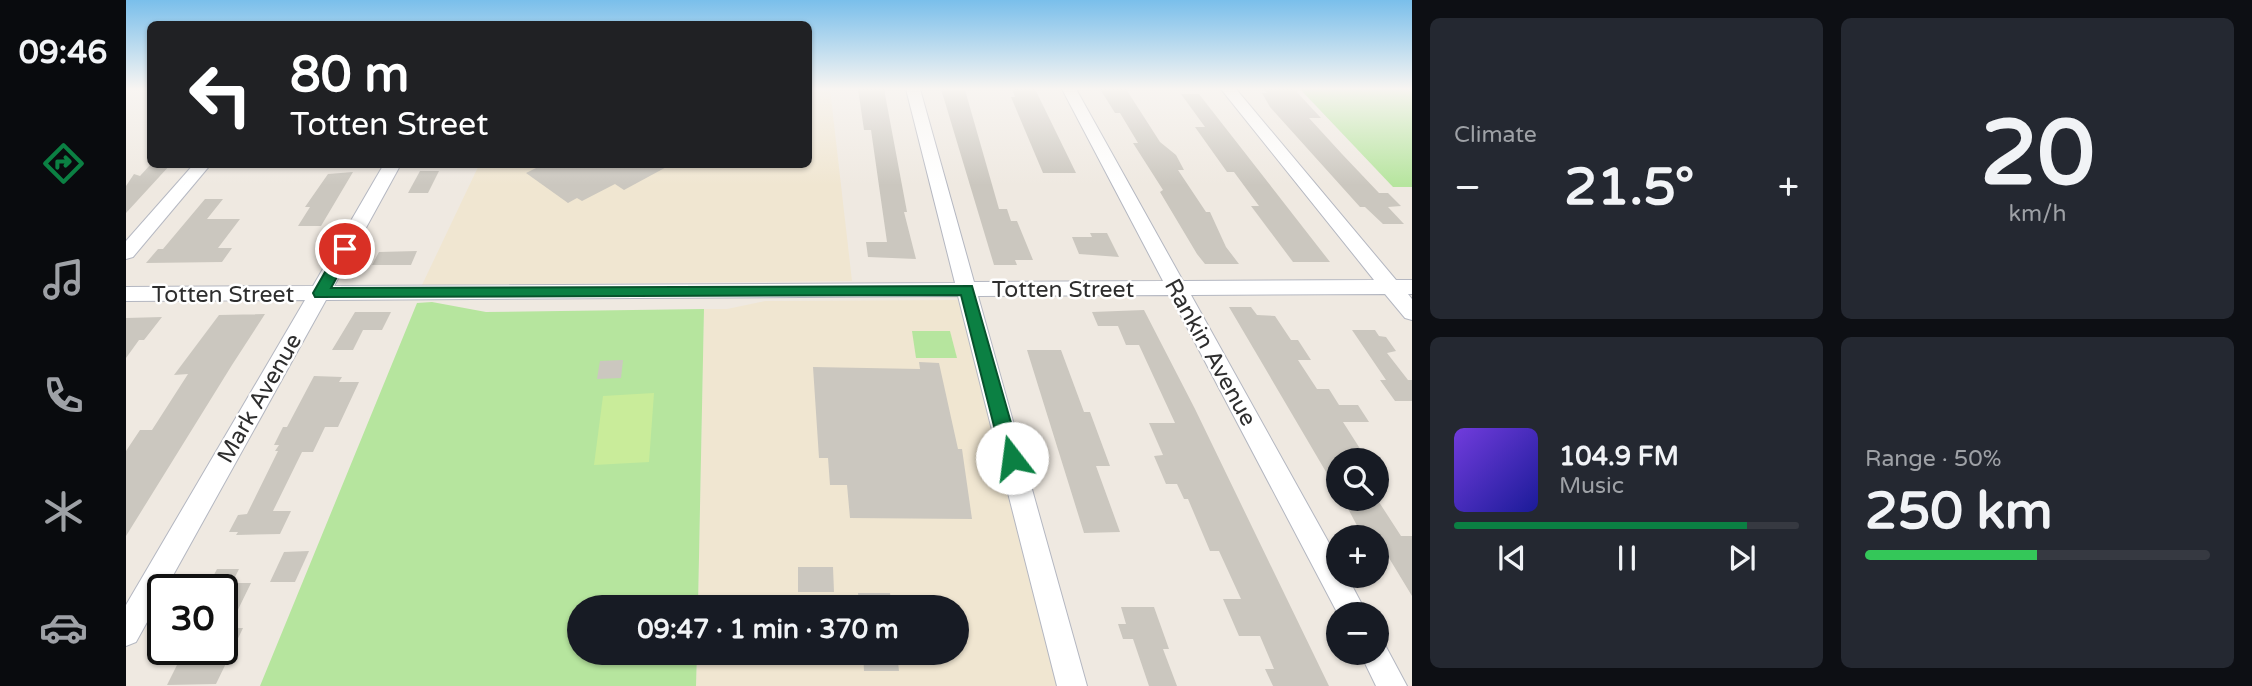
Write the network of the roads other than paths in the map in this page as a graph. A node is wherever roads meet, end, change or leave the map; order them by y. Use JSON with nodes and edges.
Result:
{"nodes":[{"id":1,"x":922,"y":121,"type":"edge"},
{"id":2,"x":1086,"y":121,"type":"edge"},
{"id":3,"x":1254,"y":121,"type":"edge"},
{"id":4,"x":200,"y":168,"type":"edge"},
{"id":5,"x":391,"y":168,"type":"edge"},
{"id":6,"x":126,"y":253,"type":"edge"},
{"id":7,"x":1390,"y":287,"type":"junction"},
{"id":8,"x":1412,"y":287,"type":"edge"},
{"id":9,"x":1176,"y":288,"type":"junction"},
{"id":10,"x":967,"y":290,"type":"junction"},
{"id":11,"x":320,"y":293,"type":"junction"},
{"id":12,"x":126,"y":294,"type":"edge"},
{"id":13,"x":1412,"y":313,"type":"edge"},
{"id":14,"x":1346,"y":602,"type":"edge"},
{"id":15,"x":126,"y":632,"type":"edge"},
{"id":16,"x":1381,"y":665,"type":"edge"},
{"id":17,"x":1073,"y":686,"type":"edge"},
{"id":18,"x":1392,"y":686,"type":"edge"}],
"edges":[{"from":1,"to":10,"type":"street"},
{"from":2,"to":9,"type":"street","name":"Rankin Avenue"},
{"from":3,"to":7,"type":"street"},
{"from":4,"to":6,"type":"street"},
{"from":5,"to":11,"type":"street","name":"Mark Avenue"},
{"from":7,"to":8,"type":"street","name":"Totten Street"},
{"from":7,"to":9,"type":"street","name":"Totten Street"},
{"from":7,"to":13,"type":"street"},
{"from":9,"to":10,"type":"street","name":"Totten Street"},
{"from":9,"to":14,"type":"street","name":"Rankin Avenue"},
{"from":10,"to":11,"type":"street","name":"Totten Street"},
{"from":10,"to":17,"type":"street"},
{"from":11,"to":12,"type":"street","name":"Totten Street"},
{"from":11,"to":15,"type":"street","name":"Mark Avenue"},
{"from":16,"to":18,"type":"street"}]}
